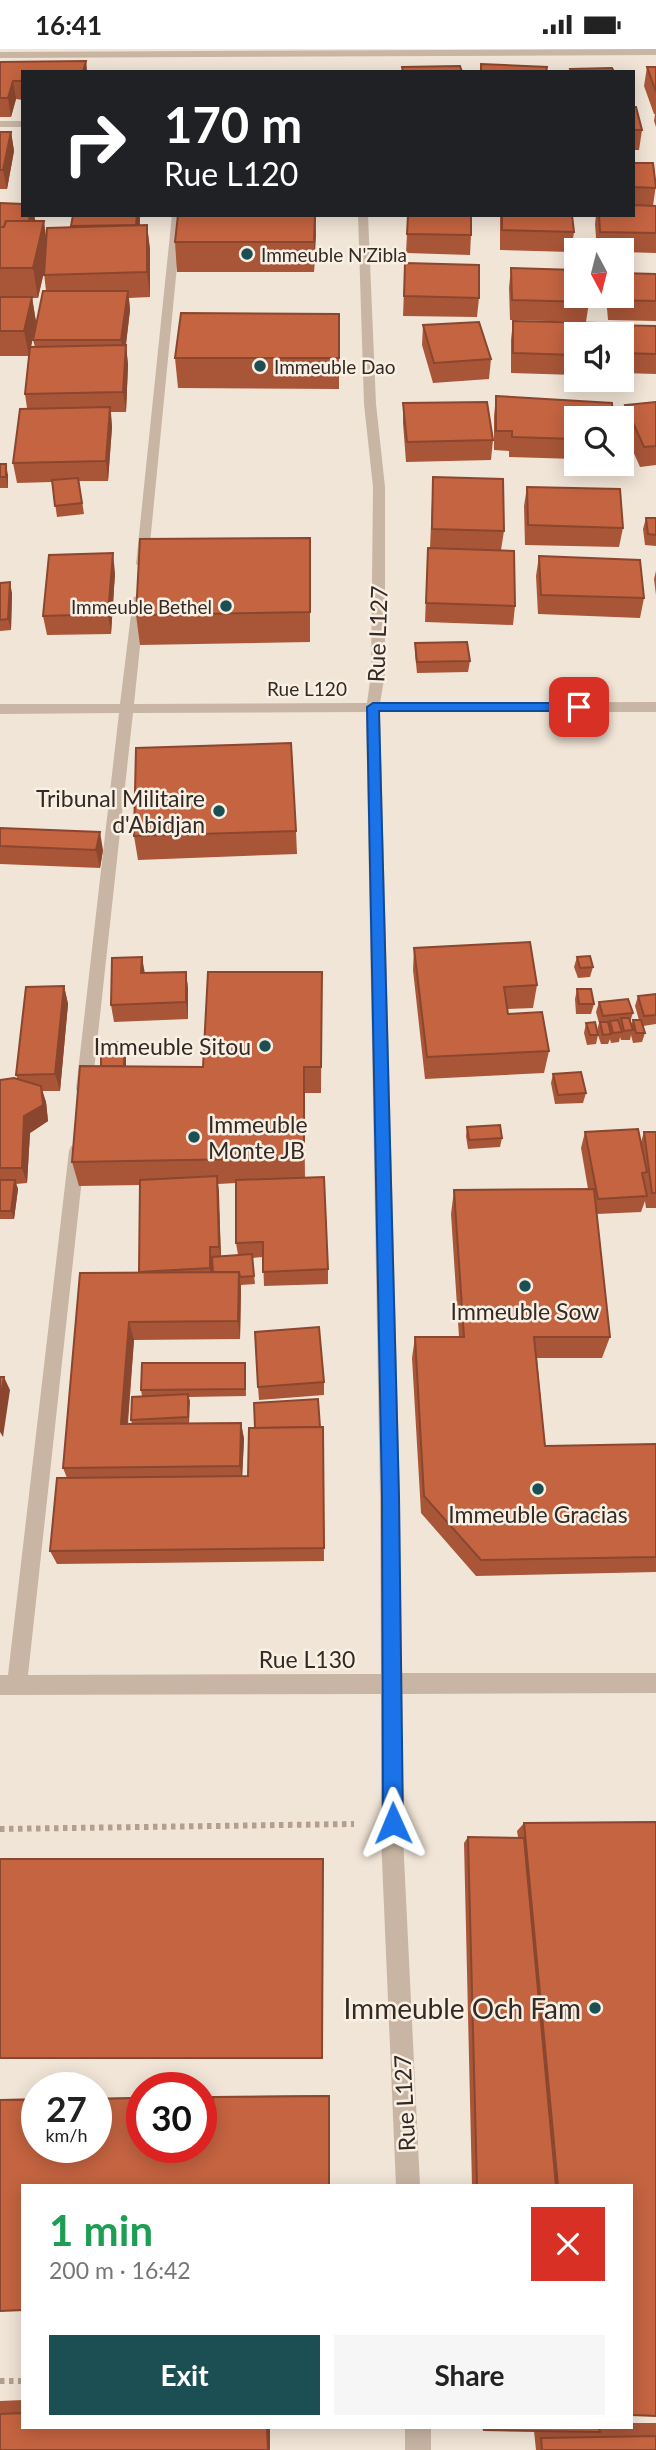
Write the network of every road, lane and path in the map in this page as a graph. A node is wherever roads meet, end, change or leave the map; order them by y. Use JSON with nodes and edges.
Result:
{"nodes":[{"id":1,"x":656,"y":53,"type":"edge"},
{"id":2,"x":0,"y":55,"type":"edge"},
{"id":3,"x":358,"y":56,"type":"edge"},
{"id":4,"x":0,"y":124,"type":"edge"},
{"id":5,"x":21,"y":124,"type":"edge"},
{"id":6,"x":177,"y":217,"type":"edge"},
{"id":7,"x":363,"y":217,"type":"edge"},
{"id":8,"x":373,"y":707,"type":"junction"},
{"id":9,"x":656,"y":707,"type":"edge"},
{"id":10,"x":128,"y":708,"type":"junction"},
{"id":11,"x":0,"y":709,"type":"edge"},
{"id":12,"x":82,"y":1107,"type":"edge"},
{"id":13,"x":79,"y":1135,"type":"edge"},
{"id":14,"x":391,"y":1683,"type":"junction"},
{"id":15,"x":656,"y":1683,"type":"edge"},
{"id":16,"x":8,"y":1685,"type":"edge"},
{"id":17,"x":393,"y":1823,"type":"junction"},
{"id":18,"x":0,"y":1829,"type":"edge"},
{"id":19,"x":408,"y":2184,"type":"edge"},
{"id":20,"x":0,"y":2381,"type":"edge"},
{"id":21,"x":21,"y":2381,"type":"edge"},
{"id":22,"x":418,"y":2429,"type":"edge"},
{"id":23,"x":418,"y":2450,"type":"edge"}],
"edges":[{"from":1,"to":3,"type":"street"},
{"from":2,"to":3,"type":"street"},
{"from":4,"to":5,"type":"street"},
{"from":6,"to":10,"type":"street"},
{"from":7,"to":8,"type":"street","name":"Rue L127"},
{"from":8,"to":9,"type":"street","name":"Rue L120"},
{"from":8,"to":10,"type":"street","name":"Rue L120"},
{"from":8,"to":14,"type":"street","name":"Rue L127"},
{"from":10,"to":11,"type":"street","name":"Rue L120"},
{"from":10,"to":12,"type":"street"},
{"from":13,"to":16,"type":"street"},
{"from":14,"to":15,"type":"street","name":"Rue L130"},
{"from":14,"to":16,"type":"street","name":"Rue L130"},
{"from":14,"to":17,"type":"street","name":"Rue L127"},
{"from":17,"to":18,"type":"path"},
{"from":17,"to":19,"type":"street","name":"Rue L127"},
{"from":20,"to":21,"type":"path"},
{"from":22,"to":23,"type":"street"}]}
